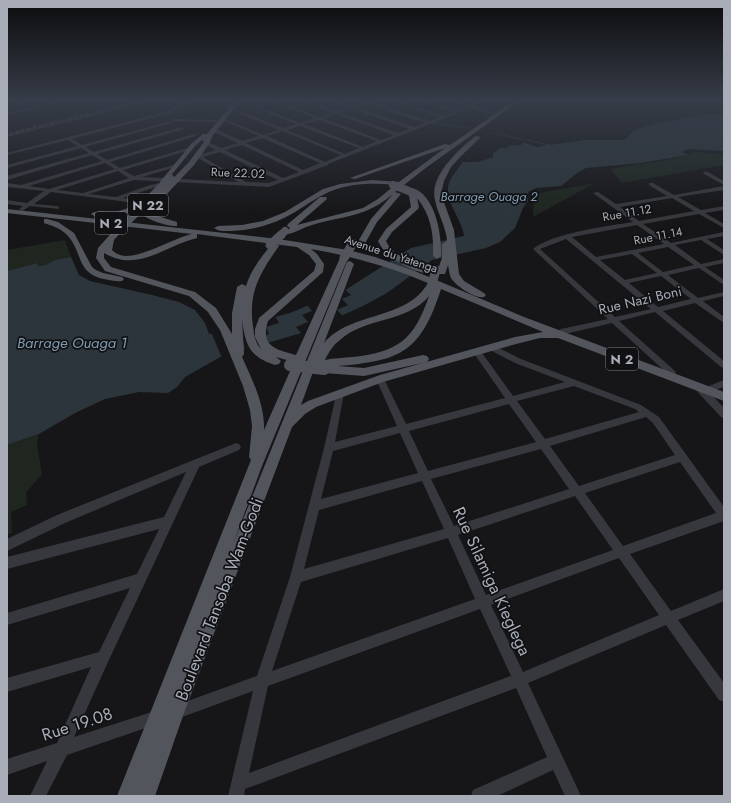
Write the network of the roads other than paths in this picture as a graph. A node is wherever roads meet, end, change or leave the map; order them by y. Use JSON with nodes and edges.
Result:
{"nodes":[{"id":1,"x":112,"y":137,"type":"edge"},
{"id":2,"x":150,"y":137,"type":"edge"},
{"id":3,"x":199,"y":137,"type":"edge"},
{"id":4,"x":260,"y":137,"type":"edge"},
{"id":5,"x":263,"y":137,"type":"edge"},
{"id":6,"x":301,"y":137,"type":"edge"},
{"id":7,"x":335,"y":137,"type":"edge"},
{"id":8,"x":370,"y":137,"type":"edge"},
{"id":9,"x":393,"y":137,"type":"edge"},
{"id":10,"x":462,"y":137,"type":"edge"},
{"id":11,"x":467,"y":137,"type":"edge"},
{"id":12,"x":472,"y":137,"type":"edge"},
{"id":13,"x":477,"y":137,"type":"edge"},
{"id":14,"x":68,"y":138,"type":"joint"},
{"id":15,"x":202,"y":139,"type":"junction"},
{"id":16,"x":382,"y":142,"type":"junction"},
{"id":17,"x":242,"y":143,"type":"junction"},
{"id":18,"x":82,"y":146,"type":"junction"},
{"id":19,"x":364,"y":149,"type":"junction"},
{"id":20,"x":221,"y":150,"type":"junction"},
{"id":21,"x":454,"y":153,"type":"junction"},
{"id":22,"x":7,"y":154,"type":"edge"},
{"id":23,"x":94,"y":154,"type":"junction"},
{"id":24,"x":346,"y":156,"type":"junction"},
{"id":25,"x":198,"y":157,"type":"junction"},
{"id":26,"x":106,"y":161,"type":"junction"},
{"id":27,"x":326,"y":164,"type":"junction"},
{"id":28,"x":176,"y":165,"type":"junction"},
{"id":29,"x":7,"y":167,"type":"edge"},
{"id":30,"x":118,"y":170,"type":"junction"},
{"id":31,"x":304,"y":172,"type":"junction"},
{"id":32,"x":706,"y":173,"type":"dead end"},
{"id":33,"x":7,"y":178,"type":"edge"},
{"id":34,"x":133,"y":178,"type":"junction"},
{"id":35,"x":283,"y":180,"type":"junction"},
{"id":36,"x":174,"y":181,"type":"junction"},
{"id":37,"x":162,"y":182,"type":"junction"},
{"id":38,"x":724,"y":183,"type":"edge"},
{"id":39,"x":247,"y":184,"type":"junction"},
{"id":40,"x":651,"y":184,"type":"dead end"},
{"id":41,"x":7,"y":185,"type":"edge"},
{"id":42,"x":393,"y":186,"type":"junction"},
{"id":43,"x":20,"y":187,"type":"junction"},
{"id":44,"x":724,"y":188,"type":"edge"},
{"id":45,"x":50,"y":190,"type":"junction"},
{"id":46,"x":411,"y":190,"type":"junction"},
{"id":47,"x":596,"y":193,"type":"dead end"},
{"id":48,"x":83,"y":194,"type":"junction"},
{"id":49,"x":672,"y":196,"type":"junction"},
{"id":50,"x":116,"y":199,"type":"junction"},
{"id":51,"x":7,"y":202,"type":"edge"},
{"id":52,"x":143,"y":202,"type":"junction"},
{"id":53,"x":614,"y":206,"type":"junction"},
{"id":54,"x":25,"y":207,"type":"junction"},
{"id":55,"x":7,"y":208,"type":"edge"},
{"id":56,"x":57,"y":208,"type":"dead end"},
{"id":57,"x":724,"y":208,"type":"edge"},
{"id":58,"x":7,"y":211,"type":"edge"},
{"id":59,"x":700,"y":212,"type":"junction"},
{"id":60,"x":49,"y":213,"type":"junction"},
{"id":61,"x":7,"y":216,"type":"edge"},
{"id":62,"x":281,"y":218,"type":"junction"},
{"id":63,"x":164,"y":222,"type":"junction"},
{"id":64,"x":638,"y":223,"type":"junction"},
{"id":65,"x":134,"y":226,"type":"junction"},
{"id":66,"x":724,"y":226,"type":"edge"},
{"id":67,"x":192,"y":227,"type":"junction"},
{"id":68,"x":241,"y":228,"type":"junction"},
{"id":69,"x":121,"y":231,"type":"junction"},
{"id":70,"x":287,"y":232,"type":"junction"},
{"id":71,"x":724,"y":234,"type":"edge"},
{"id":72,"x":216,"y":235,"type":"junction"},
{"id":73,"x":568,"y":237,"type":"junction"},
{"id":74,"x":701,"y":238,"type":"junction"},
{"id":75,"x":111,"y":239,"type":"junction"},
{"id":76,"x":445,"y":240,"type":"junction"},
{"id":77,"x":271,"y":244,"type":"junction"},
{"id":78,"x":356,"y":244,"type":"junction"},
{"id":79,"x":669,"y":245,"type":"junction"},
{"id":80,"x":633,"y":252,"type":"junction"},
{"id":81,"x":724,"y":253,"type":"edge"},
{"id":82,"x":348,"y":258,"type":"junction"},
{"id":83,"x":445,"y":258,"type":"junction"},
{"id":84,"x":596,"y":259,"type":"junction"},
{"id":85,"x":391,"y":260,"type":"junction"},
{"id":86,"x":724,"y":261,"type":"edge"},
{"id":87,"x":700,"y":267,"type":"junction"},
{"id":88,"x":418,"y":271,"type":"junction"},
{"id":89,"x":662,"y":274,"type":"junction"},
{"id":90,"x":624,"y":282,"type":"junction"},
{"id":91,"x":724,"y":283,"type":"edge"},
{"id":92,"x":435,"y":285,"type":"junction"},
{"id":93,"x":724,"y":294,"type":"edge"},
{"id":94,"x":696,"y":300,"type":"junction"},
{"id":95,"x":205,"y":302,"type":"junction"},
{"id":96,"x":492,"y":302,"type":"junction"},
{"id":97,"x":657,"y":309,"type":"junction"},
{"id":98,"x":613,"y":319,"type":"junction"},
{"id":99,"x":724,"y":321,"type":"edge"},
{"id":100,"x":561,"y":334,"type":"junction"},
{"id":101,"x":515,"y":341,"type":"junction"},
{"id":102,"x":258,"y":346,"type":"junction"},
{"id":103,"x":493,"y":348,"type":"junction"},
{"id":104,"x":237,"y":352,"type":"junction"},
{"id":105,"x":477,"y":352,"type":"junction"},
{"id":106,"x":724,"y":364,"type":"edge"},
{"id":107,"x":325,"y":366,"type":"junction"},
{"id":108,"x":672,"y":373,"type":"junction"},
{"id":109,"x":380,"y":379,"type":"junction"},
{"id":110,"x":574,"y":383,"type":"junction"},
{"id":111,"x":724,"y":383,"type":"edge"},
{"id":112,"x":340,"y":393,"type":"junction"},
{"id":113,"x":718,"y":395,"type":"edge"},
{"id":114,"x":292,"y":398,"type":"junction"},
{"id":115,"x":512,"y":400,"type":"junction"},
{"id":116,"x":648,"y":413,"type":"junction"},
{"id":117,"x":724,"y":414,"type":"edge"},
{"id":118,"x":285,"y":427,"type":"junction"},
{"id":119,"x":402,"y":429,"type":"junction"},
{"id":120,"x":543,"y":444,"type":"junction"},
{"id":121,"x":236,"y":447,"type":"dead end"},
{"id":122,"x":328,"y":448,"type":"junction"},
{"id":123,"x":682,"y":457,"type":"junction"},
{"id":124,"x":194,"y":466,"type":"junction"},
{"id":125,"x":255,"y":466,"type":"junction"},
{"id":126,"x":425,"y":477,"type":"junction"},
{"id":127,"x":577,"y":490,"type":"junction"},
{"id":128,"x":314,"y":506,"type":"junction"},
{"id":129,"x":724,"y":515,"type":"edge"},
{"id":130,"x":169,"y":521,"type":"junction"},
{"id":131,"x":450,"y":532,"type":"junction"},
{"id":132,"x":7,"y":545,"type":"edge"},
{"id":133,"x":621,"y":552,"type":"junction"},
{"id":134,"x":7,"y":563,"type":"edge"},
{"id":135,"x":296,"y":578,"type":"junction"},
{"id":136,"x":141,"y":579,"type":"junction"},
{"id":137,"x":724,"y":596,"type":"edge"},
{"id":138,"x":483,"y":602,"type":"junction"},
{"id":139,"x":669,"y":618,"type":"junction"},
{"id":140,"x":7,"y":619,"type":"edge"},
{"id":141,"x":103,"y":657,"type":"junction"},
{"id":142,"x":519,"y":680,"type":"junction"},
{"id":143,"x":262,"y":682,"type":"junction"},
{"id":144,"x":7,"y":685,"type":"edge"},
{"id":145,"x":722,"y":690,"type":"edge"},
{"id":146,"x":174,"y":713,"type":"junction"},
{"id":147,"x":158,"y":717,"type":"junction"},
{"id":148,"x":62,"y":748,"type":"junction"},
{"id":149,"x":556,"y":761,"type":"junction"},
{"id":150,"x":7,"y":767,"type":"edge"},
{"id":151,"x":238,"y":790,"type":"edge"},
{"id":152,"x":38,"y":796,"type":"edge"},
{"id":153,"x":128,"y":796,"type":"edge"},
{"id":154,"x":144,"y":796,"type":"edge"},
{"id":155,"x":479,"y":796,"type":"edge"},
{"id":156,"x":573,"y":796,"type":"edge"}],
"edges":[{"from":1,"to":18,"type":"street"},
{"from":2,"to":23,"type":"street"},
{"from":3,"to":15,"type":"street"},
{"from":4,"to":17,"type":"street"},
{"from":5,"to":27,"type":"street"},
{"from":6,"to":24,"type":"street"},
{"from":7,"to":19,"type":"street"},
{"from":8,"to":16,"type":"street"},
{"from":9,"to":16,"type":"street","name":"Rue 22.02"},
{"from":10,"to":62,"type":"main road"},
{"from":11,"to":42,"type":"main road"},
{"from":12,"to":21,"type":"main road"},
{"from":13,"to":76,"type":"main road"},
{"from":14,"to":18,"type":"street"},
{"from":14,"to":22,"type":"street"},
{"from":15,"to":17,"type":"street"},
{"from":15,"to":20,"type":"street"},
{"from":15,"to":25,"type":"main road"},
{"from":15,"to":26,"type":"street"},
{"from":15,"to":28,"type":"main road"},
{"from":15,"to":30,"type":"street"},
{"from":15,"to":69,"type":"main road","number":"N 22","bridge":true},
{"from":16,"to":19,"type":"street","name":"Rue 22.02"},
{"from":17,"to":20,"type":"street"},
{"from":17,"to":31,"type":"street"},
{"from":18,"to":23,"type":"street"},
{"from":18,"to":29,"type":"street"},
{"from":19,"to":24,"type":"street","name":"Rue 22.02"},
{"from":20,"to":25,"type":"street"},
{"from":20,"to":35,"type":"street"},
{"from":21,"to":76,"type":"main road"},
{"from":21,"to":78,"type":"main road"},
{"from":23,"to":26,"type":"street"},
{"from":23,"to":33,"type":"street"},
{"from":24,"to":27,"type":"street","name":"Rue 22.02"},
{"from":25,"to":36,"type":"main road"},
{"from":25,"to":39,"type":"street"},
{"from":26,"to":30,"type":"street"},
{"from":26,"to":43,"type":"street"},
{"from":27,"to":31,"type":"street","name":"Rue 22.02"},
{"from":28,"to":34,"type":"street"},
{"from":28,"to":37,"type":"main road"},
{"from":30,"to":34,"type":"street"},
{"from":30,"to":45,"type":"street"},
{"from":31,"to":35,"type":"street","name":"Rue 22.02"},
{"from":32,"to":38,"type":"street"},
{"from":34,"to":37,"type":"street","name":"Rue 22.02"},
{"from":34,"to":48,"type":"street"},
{"from":35,"to":39,"type":"street","name":"Rue 22.02"},
{"from":36,"to":37,"type":"street","name":"Rue 22.02"},
{"from":36,"to":39,"type":"street","name":"Rue 22.02"},
{"from":36,"to":63,"type":"main road"},
{"from":37,"to":50,"type":"street"},
{"from":37,"to":52,"type":"main road"},
{"from":40,"to":49,"type":"street"},
{"from":41,"to":43,"type":"street"},
{"from":42,"to":46,"type":"main road","bridge":true},
{"from":42,"to":62,"type":"main road"},
{"from":42,"to":70,"type":"main road"},
{"from":42,"to":70,"type":"main road"},
{"from":42,"to":78,"type":"main road"},
{"from":43,"to":45,"type":"street"},
{"from":44,"to":49,"type":"street"},
{"from":45,"to":48,"type":"street"},
{"from":45,"to":54,"type":"street"},
{"from":46,"to":76,"type":"main road"},
{"from":46,"to":85,"type":"main road"},
{"from":47,"to":53,"type":"street"},
{"from":48,"to":50,"type":"street"},
{"from":49,"to":53,"type":"street"},
{"from":49,"to":59,"type":"street"},
{"from":50,"to":52,"type":"street"},
{"from":51,"to":54,"type":"street"},
{"from":52,"to":60,"type":"main road"},
{"from":53,"to":64,"type":"street"},
{"from":54,"to":55,"type":"main road","name":"Avenue du Yatenga","number":"N 2"},
{"from":54,"to":56,"type":"street"},
{"from":54,"to":60,"type":"main road","name":"Avenue du Yatenga","number":"N 2"},
{"from":57,"to":59,"type":"street","name":"Rue 11.12"},
{"from":58,"to":65,"type":"main road","name":"Avenue du Yatenga","number":"N 2"},
{"from":59,"to":64,"type":"street","name":"Rue 11.12"},
{"from":59,"to":66,"type":"street"},
{"from":60,"to":67,"type":"main road","name":"Avenue du Yatenga","number":"N 2"},
{"from":61,"to":95,"type":"main road"},
{"from":62,"to":68,"type":"main road"},
{"from":63,"to":67,"type":"main road"},
{"from":63,"to":68,"type":"main road"},
{"from":64,"to":73,"type":"street","name":"Rue 11.12"},
{"from":64,"to":79,"type":"street"},
{"from":65,"to":69,"type":"main road"},
{"from":65,"to":72,"type":"main road","name":"Avenue du Yatenga","number":"N 2"},
{"from":67,"to":68,"type":"main road"},
{"from":67,"to":85,"type":"main road","name":"Avenue du Yatenga","number":"N 2"},
{"from":69,"to":75,"type":"main road"},
{"from":70,"to":77,"type":"main road"},
{"from":71,"to":74,"type":"street","name":"Rue 11.14"},
{"from":72,"to":75,"type":"main road"},
{"from":72,"to":77,"type":"main road","name":"Avenue du Yatenga","number":"N 2"},
{"from":73,"to":84,"type":"street"},
{"from":73,"to":98,"type":"street","name":"Rue 11.12"},
{"from":74,"to":79,"type":"street","name":"Rue 11.14"},
{"from":74,"to":81,"type":"street"},
{"from":75,"to":95,"type":"main road"},
{"from":76,"to":83,"type":"main road"},
{"from":76,"to":83,"type":"main road"},
{"from":77,"to":85,"type":"main road","name":"Avenue du Yatenga","number":"N 2"},
{"from":77,"to":102,"type":"main road"},
{"from":77,"to":102,"type":"main road"},
{"from":77,"to":104,"type":"main road"},
{"from":78,"to":82,"type":"main road"},
{"from":79,"to":80,"type":"street","name":"Rue 11.14"},
{"from":79,"to":87,"type":"street"},
{"from":80,"to":84,"type":"street","name":"Rue 11.14"},
{"from":80,"to":89,"type":"street"},
{"from":82,"to":114,"type":"main road"},
{"from":82,"to":114,"type":"main road"},
{"from":83,"to":92,"type":"main road"},
{"from":83,"to":96,"type":"main road"},
{"from":84,"to":90,"type":"street"},
{"from":85,"to":88,"type":"main road","name":"Avenue du Yatenga","number":"N 2"},
{"from":86,"to":87,"type":"street"},
{"from":87,"to":89,"type":"street"},
{"from":87,"to":91,"type":"street"},
{"from":88,"to":96,"type":"main road","name":"Avenue du Yatenga","number":"N 2"},
{"from":88,"to":100,"type":"main road","name":"Avenue du Yatenga","number":"N 2"},
{"from":89,"to":90,"type":"street"},
{"from":89,"to":94,"type":"street"},
{"from":90,"to":97,"type":"street"},
{"from":92,"to":107,"type":"main road"},
{"from":92,"to":114,"type":"main road"},
{"from":93,"to":94,"type":"street","name":"Rue Nazi Boni"},
{"from":94,"to":97,"type":"street","name":"Rue Nazi Boni"},
{"from":94,"to":99,"type":"street"},
{"from":95,"to":104,"type":"main road"},
{"from":96,"to":100,"type":"main road","name":"Avenue du Yatenga","number":"N 2"},
{"from":97,"to":98,"type":"street","name":"Rue Nazi Boni"},
{"from":97,"to":106,"type":"street"},
{"from":98,"to":100,"type":"street","name":"Rue Nazi Boni"},
{"from":98,"to":108,"type":"street"},
{"from":100,"to":101,"type":"main road"},
{"from":100,"to":108,"type":"main road","name":"Avenue du Yatenga","number":"N 2"},
{"from":100,"to":113,"type":"main road","name":"Avenue du Yatenga","number":"N 2"},
{"from":101,"to":103,"type":"main road"},
{"from":101,"to":107,"type":"main road"},
{"from":102,"to":107,"type":"main road","bridge":true},
{"from":103,"to":105,"type":"main road"},
{"from":103,"to":110,"type":"street"},
{"from":104,"to":125,"type":"main road"},
{"from":105,"to":109,"type":"main road"},
{"from":105,"to":115,"type":"street"},
{"from":108,"to":113,"type":"main road","name":"Avenue du Yatenga","number":"N 2"},
{"from":109,"to":112,"type":"main road"},
{"from":109,"to":119,"type":"street","name":"Rue Silamiga Kieglega"},
{"from":110,"to":115,"type":"street"},
{"from":110,"to":116,"type":"street"},
{"from":111,"to":113,"type":"street"},
{"from":112,"to":118,"type":"main road"},
{"from":112,"to":122,"type":"street"},
{"from":113,"to":117,"type":"street"},
{"from":114,"to":118,"type":"main road","name":"Boulevard Tansoba Wam-Godi"},
{"from":114,"to":125,"type":"main road","name":"Boulevard Tansoba Wam-Godi"},
{"from":115,"to":119,"type":"street"},
{"from":115,"to":120,"type":"street"},
{"from":116,"to":120,"type":"street"},
{"from":116,"to":123,"type":"street"},
{"from":118,"to":146,"type":"main road","name":"Boulevard Tansoba Wam-Godi"},
{"from":119,"to":122,"type":"street"},
{"from":119,"to":126,"type":"street","name":"Rue Silamiga Kieglega"},
{"from":120,"to":126,"type":"street"},
{"from":120,"to":127,"type":"street"},
{"from":121,"to":124,"type":"street"},
{"from":122,"to":128,"type":"street"},
{"from":123,"to":127,"type":"street"},
{"from":123,"to":129,"type":"street"},
{"from":124,"to":130,"type":"street"},
{"from":124,"to":132,"type":"street"},
{"from":125,"to":147,"type":"main road","name":"Boulevard Tansoba Wam-Godi"},
{"from":126,"to":128,"type":"street"},
{"from":126,"to":131,"type":"street","name":"Rue Silamiga Kieglega"},
{"from":127,"to":131,"type":"street"},
{"from":127,"to":133,"type":"street"},
{"from":128,"to":135,"type":"street"},
{"from":129,"to":133,"type":"street"},
{"from":130,"to":134,"type":"street"},
{"from":130,"to":136,"type":"street"},
{"from":131,"to":135,"type":"street"},
{"from":131,"to":138,"type":"street","name":"Rue Silamiga Kieglega"},
{"from":133,"to":138,"type":"street"},
{"from":133,"to":139,"type":"street"},
{"from":135,"to":143,"type":"street"},
{"from":136,"to":140,"type":"street"},
{"from":136,"to":141,"type":"street"},
{"from":137,"to":139,"type":"street"},
{"from":138,"to":142,"type":"street","name":"Rue Silamiga Kieglega"},
{"from":138,"to":143,"type":"street"},
{"from":139,"to":142,"type":"street"},
{"from":139,"to":145,"type":"street"},
{"from":141,"to":144,"type":"street"},
{"from":141,"to":148,"type":"street"},
{"from":142,"to":149,"type":"street","name":"Rue Silamiga Kieglega"},
{"from":142,"to":151,"type":"street"},
{"from":143,"to":146,"type":"street"},
{"from":143,"to":151,"type":"street"},
{"from":146,"to":154,"type":"main road","name":"Boulevard Tansoba Wam-Godi"},
{"from":147,"to":148,"type":"street","name":"Rue 19.08"},
{"from":147,"to":153,"type":"main road","name":"Boulevard Tansoba Wam-Godi"},
{"from":148,"to":150,"type":"street","name":"Rue 19.08"},
{"from":148,"to":152,"type":"street"},
{"from":149,"to":155,"type":"street"},
{"from":149,"to":156,"type":"street","name":"Rue Silamiga Kieglega"}]}
